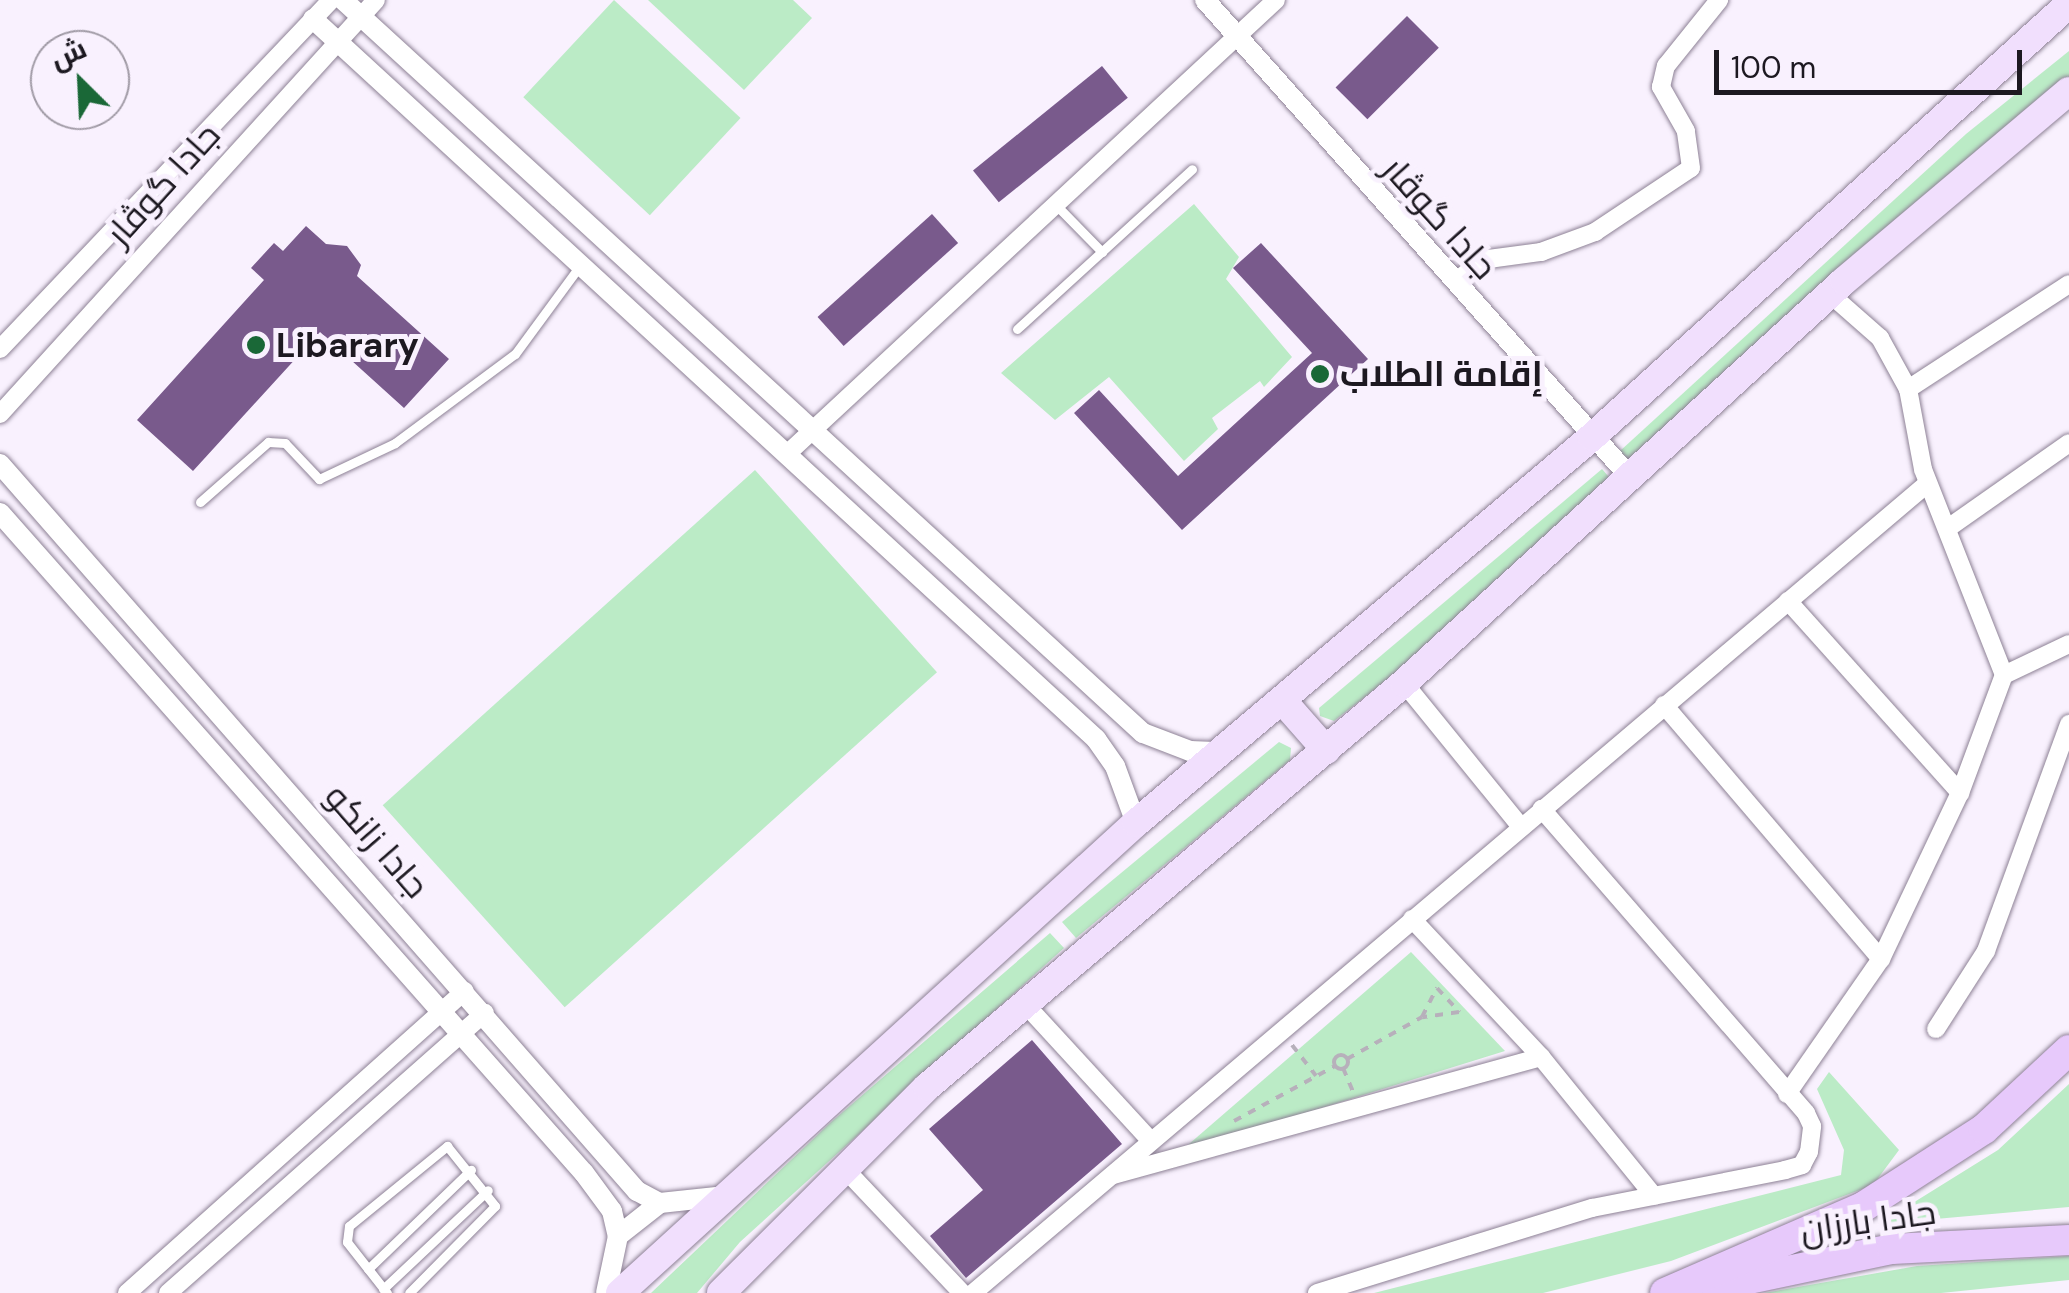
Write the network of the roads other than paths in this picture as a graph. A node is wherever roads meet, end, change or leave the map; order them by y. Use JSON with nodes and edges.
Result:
{"nodes":[{"id":1,"x":331,"y":0,"type":"edge"},
{"id":2,"x":344,"y":0,"type":"edge"},
{"id":3,"x":1205,"y":0,"type":"edge"},
{"id":4,"x":1276,"y":0,"type":"edge"},
{"id":5,"x":1719,"y":0,"type":"edge"},
{"id":6,"x":2069,"y":4,"type":"edge"},
{"id":7,"x":368,"y":8,"type":"edge"},
{"id":8,"x":312,"y":19,"type":"junction"},
{"id":9,"x":1237,"y":34,"type":"junction"},
{"id":10,"x":336,"y":40,"type":"junction"},
{"id":11,"x":2069,"y":91,"type":"edge"},
{"id":12,"x":1192,"y":168,"type":"dead end"},
{"id":13,"x":1054,"y":202,"type":"junction"},
{"id":14,"x":1102,"y":252,"type":"junction"},
{"id":15,"x":580,"y":265,"type":"junction"},
{"id":16,"x":1456,"y":282,"type":"junction"},
{"id":17,"x":2069,"y":284,"type":"edge"},
{"id":18,"x":1830,"y":294,"type":"junction"},
{"id":19,"x":1017,"y":329,"type":"dead end"},
{"id":20,"x":0,"y":349,"type":"edge"},
{"id":21,"x":1908,"y":389,"type":"junction"},
{"id":22,"x":0,"y":414,"type":"edge"},
{"id":23,"x":811,"y":430,"type":"junction"},
{"id":24,"x":1592,"y":437,"type":"junction"},
{"id":25,"x":2069,"y":443,"type":"edge"},
{"id":26,"x":787,"y":454,"type":"junction"},
{"id":27,"x":0,"y":464,"type":"edge"},
{"id":28,"x":1630,"y":477,"type":"junction"},
{"id":29,"x":1928,"y":483,"type":"junction"},
{"id":30,"x":200,"y":502,"type":"dead end"},
{"id":31,"x":0,"y":513,"type":"edge"},
{"id":32,"x":1951,"y":526,"type":"junction"},
{"id":33,"x":1788,"y":602,"type":"junction"},
{"id":34,"x":2069,"y":644,"type":"edge"},
{"id":35,"x":2004,"y":675,"type":"junction"},
{"id":36,"x":1404,"y":684,"type":"junction"},
{"id":37,"x":1282,"y":700,"type":"junction"},
{"id":38,"x":1664,"y":706,"type":"junction"},
{"id":39,"x":1119,"y":712,"type":"junction"},
{"id":40,"x":2069,"y":724,"type":"edge"},
{"id":41,"x":1096,"y":739,"type":"junction"},
{"id":42,"x":1326,"y":750,"type":"junction"},
{"id":43,"x":1215,"y":752,"type":"junction"},
{"id":44,"x":1960,"y":793,"type":"junction"},
{"id":45,"x":1542,"y":809,"type":"junction"},
{"id":46,"x":1136,"y":822,"type":"junction"},
{"id":47,"x":1521,"y":826,"type":"junction"},
{"id":48,"x":1412,"y":919,"type":"junction"},
{"id":49,"x":1881,"y":959,"type":"junction"},
{"id":50,"x":466,"y":990,"type":"junction"},
{"id":51,"x":1025,"y":1004,"type":"junction"},
{"id":52,"x":486,"y":1012,"type":"junction"},
{"id":53,"x":438,"y":1013,"type":"junction"},
{"id":54,"x":1936,"y":1029,"type":"dead end"},
{"id":55,"x":458,"y":1035,"type":"junction"},
{"id":56,"x":2069,"y":1050,"type":"edge"},
{"id":57,"x":1541,"y":1057,"type":"junction"},
{"id":58,"x":1786,"y":1094,"type":"junction"},
{"id":59,"x":1150,"y":1140,"type":"junction"},
{"id":60,"x":843,"y":1167,"type":"junction"},
{"id":61,"x":470,"y":1170,"type":"junction"},
{"id":62,"x":1106,"y":1177,"type":"junction"},
{"id":63,"x":488,"y":1190,"type":"junction"},
{"id":64,"x":731,"y":1195,"type":"junction"},
{"id":65,"x":1654,"y":1196,"type":"junction"},
{"id":66,"x":660,"y":1204,"type":"junction"},
{"id":67,"x":618,"y":1236,"type":"junction"},
{"id":68,"x":2069,"y":1240,"type":"edge"},
{"id":69,"x":368,"y":1269,"type":"junction"},
{"id":70,"x":385,"y":1291,"type":"edge"},
{"id":71,"x":127,"y":1293,"type":"edge"},
{"id":72,"x":168,"y":1293,"type":"edge"},
{"id":73,"x":409,"y":1293,"type":"edge"},
{"id":74,"x":606,"y":1293,"type":"edge"},
{"id":75,"x":620,"y":1293,"type":"edge"},
{"id":76,"x":721,"y":1293,"type":"edge"},
{"id":77,"x":962,"y":1293,"type":"edge"},
{"id":78,"x":973,"y":1293,"type":"edge"},
{"id":79,"x":1317,"y":1293,"type":"edge"},
{"id":80,"x":1666,"y":1293,"type":"edge"},
{"id":81,"x":1681,"y":1293,"type":"edge"}],
"edges":[{"from":1,"to":8,"type":"street","name":"جادا گوڤار"},
{"from":2,"to":7,"type":"street"},
{"from":3,"to":9,"type":"street","name":"جادا گوڤار"},
{"from":4,"to":9,"type":"street"},
{"from":5,"to":16,"type":"street"},
{"from":6,"to":24,"type":"main road"},
{"from":7,"to":10,"type":"street","name":"جادا گوڤار"},
{"from":7,"to":23,"type":"street"},
{"from":8,"to":10,"type":"street"},
{"from":8,"to":20,"type":"street","name":"جادا گوڤار"},
{"from":9,"to":13,"type":"street"},
{"from":9,"to":16,"type":"street","name":"جادا گوڤار"},
{"from":10,"to":15,"type":"street"},
{"from":10,"to":22,"type":"street","name":"جادا گوڤار"},
{"from":11,"to":18,"type":"main road"},
{"from":12,"to":14,"type":"lane"},
{"from":13,"to":14,"type":"lane"},
{"from":13,"to":23,"type":"street"},
{"from":14,"to":19,"type":"lane"},
{"from":15,"to":26,"type":"street"},
{"from":15,"to":30,"type":"lane"},
{"from":16,"to":24,"type":"street","name":"جادا گوڤار"},
{"from":17,"to":21,"type":"street"},
{"from":18,"to":21,"type":"street"},
{"from":18,"to":28,"type":"main road"},
{"from":21,"to":29,"type":"street"},
{"from":23,"to":26,"type":"street"},
{"from":23,"to":39,"type":"street"},
{"from":24,"to":28,"type":"street","name":"جادا گوڤار"},
{"from":24,"to":37,"type":"main road"},
{"from":25,"to":32,"type":"street"},
{"from":26,"to":41,"type":"street"},
{"from":27,"to":50,"type":"street","name":"جادا زانکو"},
{"from":28,"to":36,"type":"main road"},
{"from":29,"to":32,"type":"street"},
{"from":29,"to":33,"type":"street"},
{"from":31,"to":53,"type":"street","name":"جادا زانکو"},
{"from":32,"to":35,"type":"street"},
{"from":33,"to":38,"type":"street"},
{"from":33,"to":44,"type":"street"},
{"from":34,"to":35,"type":"street"},
{"from":35,"to":44,"type":"street"},
{"from":36,"to":42,"type":"main road"},
{"from":36,"to":47,"type":"street"},
{"from":37,"to":42,"type":"main road"},
{"from":37,"to":43,"type":"main road"},
{"from":38,"to":45,"type":"street"},
{"from":38,"to":49,"type":"street"},
{"from":39,"to":41,"type":"street"},
{"from":39,"to":43,"type":"street"},
{"from":40,"to":54,"type":"street"},
{"from":41,"to":46,"type":"street"},
{"from":42,"to":51,"type":"main road"},
{"from":43,"to":46,"type":"main road"},
{"from":44,"to":49,"type":"street"},
{"from":45,"to":47,"type":"street"},
{"from":45,"to":58,"type":"street"},
{"from":46,"to":64,"type":"main road"},
{"from":47,"to":48,"type":"street"},
{"from":48,"to":57,"type":"street"},
{"from":48,"to":59,"type":"street"},
{"from":49,"to":58,"type":"street"},
{"from":50,"to":52,"type":"street","name":"جادا زانکو"},
{"from":50,"to":53,"type":"street"},
{"from":51,"to":59,"type":"street"},
{"from":51,"to":60,"type":"main road"},
{"from":52,"to":55,"type":"street"},
{"from":52,"to":66,"type":"street","name":"جادا زانکو"},
{"from":53,"to":55,"type":"street","name":"جادا زانکو"},
{"from":53,"to":71,"type":"street"},
{"from":55,"to":67,"type":"street","name":"جادا زانکو"},
{"from":55,"to":72,"type":"street"},
{"from":56,"to":80,"type":"highway"},
{"from":57,"to":62,"type":"street"},
{"from":57,"to":65,"type":"street"},
{"from":58,"to":65,"type":"street"},
{"from":59,"to":62,"type":"street"},
{"from":60,"to":76,"type":"main road"},
{"from":60,"to":77,"type":"street"},
{"from":61,"to":63,"type":"lane"},
{"from":61,"to":69,"type":"lane"},
{"from":61,"to":69,"type":"lane"},
{"from":62,"to":78,"type":"street"},
{"from":63,"to":70,"type":"lane"},
{"from":63,"to":73,"type":"lane"},
{"from":64,"to":66,"type":"street"},
{"from":64,"to":75,"type":"main road"},
{"from":65,"to":79,"type":"street"},
{"from":66,"to":67,"type":"street"},
{"from":67,"to":74,"type":"street"},
{"from":68,"to":81,"type":"highway","name":"جادا بارزان"},
{"from":69,"to":70,"type":"lane"}]}
